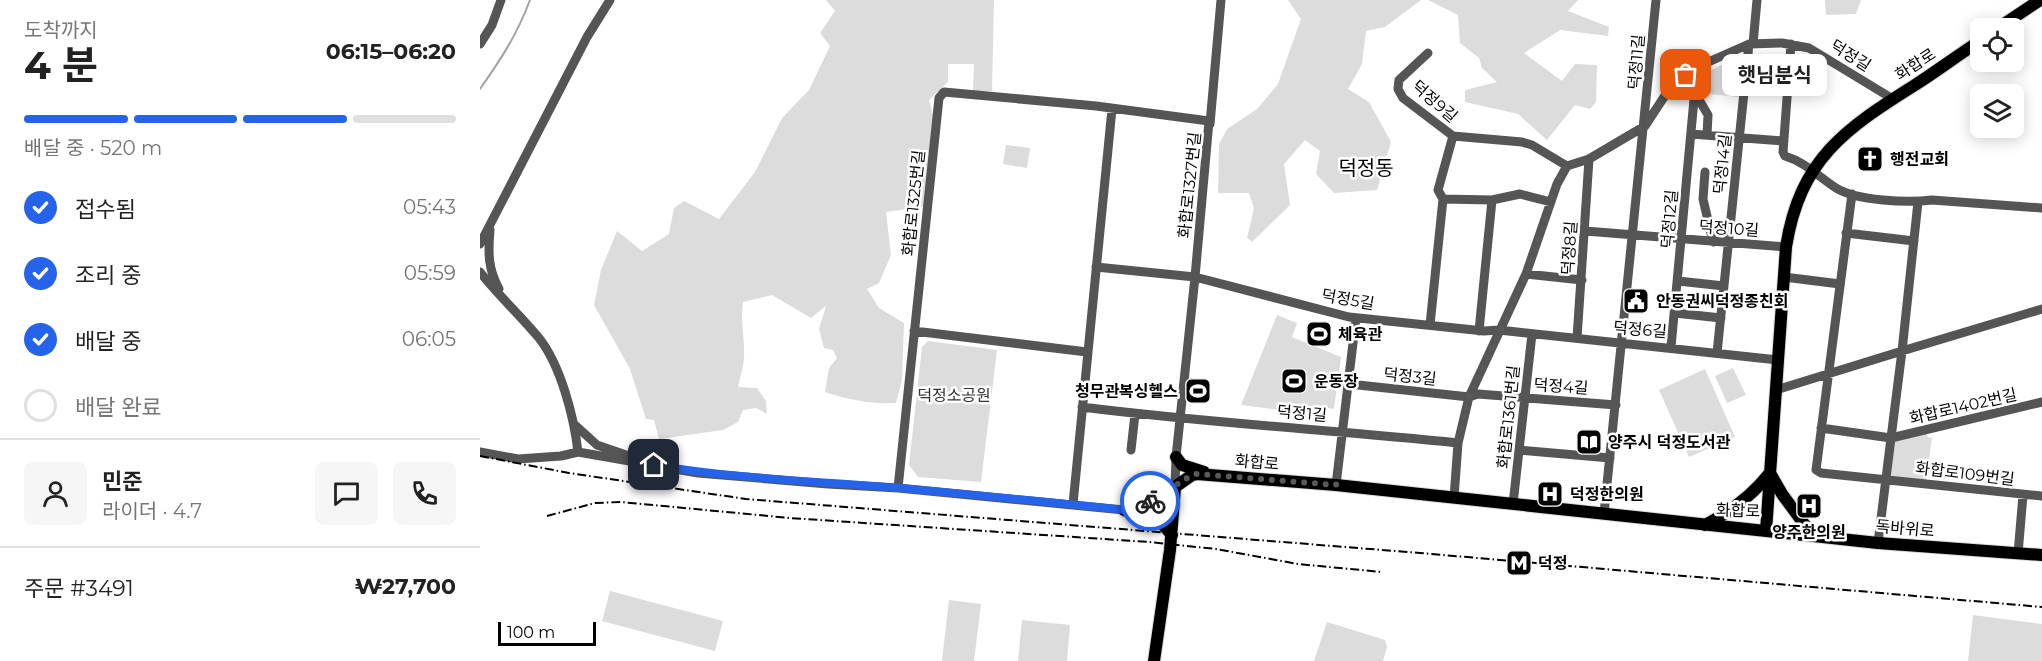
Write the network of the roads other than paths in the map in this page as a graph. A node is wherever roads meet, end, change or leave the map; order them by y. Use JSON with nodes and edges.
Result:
{"nodes":[{"id":1,"x":501,"y":0,"type":"edge"},
{"id":2,"x":610,"y":0,"type":"edge"},
{"id":3,"x":1221,"y":0,"type":"edge"},
{"id":4,"x":1656,"y":0,"type":"edge"},
{"id":5,"x":1757,"y":0,"type":"edge"},
{"id":6,"x":2040,"y":0,"type":"edge"},
{"id":7,"x":2013,"y":18,"type":"edge"},
{"id":8,"x":1754,"y":24,"type":"junction"},
{"id":9,"x":1770,"y":43,"type":"junction"},
{"id":10,"x":480,"y":44,"type":"edge"},
{"id":11,"x":1791,"y":44,"type":"junction"},
{"id":12,"x":1747,"y":45,"type":"junction"},
{"id":13,"x":1970,"y":48,"type":"edge"},
{"id":14,"x":1428,"y":53,"type":"dead end"},
{"id":15,"x":1697,"y":67,"type":"junction"},
{"id":16,"x":1695,"y":93,"type":"junction"},
{"id":17,"x":1647,"y":97,"type":"junction"},
{"id":18,"x":1893,"y":99,"type":"junction"},
{"id":19,"x":1662,"y":100,"type":"junction"},
{"id":20,"x":1112,"y":109,"type":"junction"},
{"id":21,"x":1210,"y":124,"type":"junction"},
{"id":22,"x":1645,"y":126,"type":"junction"},
{"id":23,"x":1691,"y":134,"type":"junction"},
{"id":24,"x":1707,"y":135,"type":"junction"},
{"id":25,"x":1453,"y":136,"type":"junction"},
{"id":26,"x":1740,"y":138,"type":"junction"},
{"id":27,"x":1784,"y":141,"type":"junction"},
{"id":28,"x":1589,"y":159,"type":"junction"},
{"id":29,"x":1566,"y":166,"type":"junction"},
{"id":30,"x":1812,"y":171,"type":"junction"},
{"id":31,"x":1705,"y":172,"type":"dead end"},
{"id":32,"x":1851,"y":194,"type":"junction"},
{"id":33,"x":1443,"y":198,"type":"junction"},
{"id":34,"x":1492,"y":200,"type":"junction"},
{"id":35,"x":1551,"y":202,"type":"junction"},
{"id":36,"x":1918,"y":202,"type":"junction"},
{"id":37,"x":2042,"y":208,"type":"edge"},
{"id":38,"x":491,"y":224,"type":"junction"},
{"id":39,"x":1585,"y":231,"type":"junction"},
{"id":40,"x":1846,"y":233,"type":"junction"},
{"id":41,"x":480,"y":236,"type":"edge"},
{"id":42,"x":1634,"y":236,"type":"junction"},
{"id":43,"x":1682,"y":240,"type":"junction"},
{"id":44,"x":1914,"y":241,"type":"junction"},
{"id":45,"x":1713,"y":242,"type":"junction"},
{"id":46,"x":480,"y":244,"type":"edge"},
{"id":47,"x":1729,"y":244,"type":"junction"},
{"id":48,"x":1786,"y":247,"type":"junction"},
{"id":49,"x":1096,"y":267,"type":"junction"},
{"id":50,"x":480,"y":272,"type":"edge"},
{"id":51,"x":1527,"y":274,"type":"junction"},
{"id":52,"x":1195,"y":277,"type":"junction"},
{"id":53,"x":1784,"y":277,"type":"junction"},
{"id":54,"x":1582,"y":280,"type":"junction"},
{"id":55,"x":1678,"y":281,"type":"junction"},
{"id":56,"x":1840,"y":284,"type":"junction"},
{"id":57,"x":1724,"y":286,"type":"junction"},
{"id":58,"x":512,"y":309,"type":"junction"},
{"id":59,"x":2042,"y":309,"type":"edge"},
{"id":60,"x":1675,"y":313,"type":"junction"},
{"id":61,"x":1356,"y":318,"type":"junction"},
{"id":62,"x":1721,"y":318,"type":"junction"},
{"id":63,"x":1430,"y":325,"type":"junction"},
{"id":64,"x":1499,"y":330,"type":"junction"},
{"id":65,"x":914,"y":331,"type":"junction"},
{"id":66,"x":1479,"y":331,"type":"junction"},
{"id":67,"x":1532,"y":334,"type":"junction"},
{"id":68,"x":1577,"y":339,"type":"junction"},
{"id":69,"x":1623,"y":343,"type":"junction"},
{"id":70,"x":1671,"y":347,"type":"junction"},
{"id":71,"x":1902,"y":351,"type":"junction"},
{"id":72,"x":1087,"y":352,"type":"junction"},
{"id":73,"x":1717,"y":353,"type":"junction"},
{"id":74,"x":1778,"y":360,"type":"junction"},
{"id":75,"x":1828,"y":374,"type":"junction"},
{"id":76,"x":1348,"y":384,"type":"junction"},
{"id":77,"x":1776,"y":390,"type":"junction"},
{"id":78,"x":1469,"y":397,"type":"junction"},
{"id":79,"x":1525,"y":398,"type":"junction"},
{"id":80,"x":2042,"y":402,"type":"edge"},
{"id":81,"x":1616,"y":405,"type":"junction"},
{"id":82,"x":1082,"y":407,"type":"junction"},
{"id":83,"x":1135,"y":414,"type":"junction"},
{"id":84,"x":1180,"y":419,"type":"junction"},
{"id":85,"x":575,"y":424,"type":"junction"},
{"id":86,"x":1821,"y":428,"type":"junction"},
{"id":87,"x":1343,"y":432,"type":"junction"},
{"id":88,"x":1891,"y":438,"type":"junction"},
{"id":89,"x":1458,"y":443,"type":"junction"},
{"id":90,"x":1131,"y":450,"type":"dead end"},
{"id":91,"x":1519,"y":450,"type":"junction"},
{"id":92,"x":480,"y":452,"type":"edge"},
{"id":93,"x":579,"y":452,"type":"junction"},
{"id":94,"x":1610,"y":458,"type":"junction"},
{"id":95,"x":1176,"y":461,"type":"junction"},
{"id":96,"x":654,"y":465,"type":"junction"},
{"id":97,"x":1770,"y":473,"type":"junction"},
{"id":98,"x":1211,"y":474,"type":"junction"},
{"id":99,"x":1885,"y":478,"type":"junction"},
{"id":100,"x":1336,"y":485,"type":"junction"},
{"id":101,"x":1175,"y":487,"type":"junction"},
{"id":102,"x":898,"y":488,"type":"junction"},
{"id":103,"x":2023,"y":495,"type":"junction"},
{"id":104,"x":2042,"y":496,"type":"edge"},
{"id":105,"x":1454,"y":498,"type":"junction"},
{"id":106,"x":1073,"y":504,"type":"junction"},
{"id":107,"x":1513,"y":504,"type":"junction"},
{"id":108,"x":1124,"y":510,"type":"junction"},
{"id":109,"x":1604,"y":514,"type":"junction"},
{"id":110,"x":1705,"y":525,"type":"junction"},
{"id":111,"x":1172,"y":531,"type":"junction"},
{"id":112,"x":1766,"y":531,"type":"junction"},
{"id":113,"x":1814,"y":536,"type":"junction"},
{"id":114,"x":1878,"y":543,"type":"junction"},
{"id":115,"x":2018,"y":554,"type":"junction"},
{"id":116,"x":2042,"y":555,"type":"edge"},
{"id":117,"x":1154,"y":661,"type":"edge"}],
"edges":[{"from":1,"to":10,"type":"street"},
{"from":2,"to":38,"type":"street"},
{"from":3,"to":21,"type":"street"},
{"from":4,"to":17,"type":"street","name":"덕정11길"},
{"from":5,"to":8,"type":"street"},
{"from":6,"to":7,"type":"main road"},
{"from":8,"to":9,"type":"street"},
{"from":8,"to":12,"type":"street"},
{"from":9,"to":11,"type":"street","name":"덕정길"},
{"from":9,"to":12,"type":"street","name":"덕정길"},
{"from":11,"to":18,"type":"street","name":"덕정길"},
{"from":11,"to":27,"type":"street"},
{"from":12,"to":15,"type":"street","name":"덕정길"},
{"from":12,"to":26,"type":"street","name":"덕정14길"},
{"from":13,"to":18,"type":"main road","name":"화합로"},
{"from":14,"to":25,"type":"street","name":"덕정9길"},
{"from":15,"to":16,"type":"street","name":"덕정12길"},
{"from":15,"to":19,"type":"street","name":"덕정길"},
{"from":16,"to":23,"type":"street","name":"덕정12길"},
{"from":16,"to":24,"type":"street"},
{"from":17,"to":19,"type":"street"},
{"from":17,"to":22,"type":"street","name":"덕정11길"},
{"from":18,"to":30,"type":"main road","name":"화합로"},
{"from":19,"to":22,"type":"street","name":"덕정길"},
{"from":20,"to":21,"type":"street","name":"화합로1327번길"},
{"from":20,"to":49,"type":"street"},
{"from":20,"to":65,"type":"street","name":"화합로1325번길"},
{"from":21,"to":52,"type":"street","name":"화합로1327번길"},
{"from":22,"to":28,"type":"street","name":"덕정길"},
{"from":22,"to":42,"type":"street"},
{"from":23,"to":24,"type":"street"},
{"from":23,"to":43,"type":"street","name":"덕정12길"},
{"from":24,"to":26,"type":"street"},
{"from":25,"to":29,"type":"street","name":"덕정9길"},
{"from":25,"to":33,"type":"street"},
{"from":26,"to":27,"type":"street"},
{"from":26,"to":47,"type":"street","name":"덕정14길"},
{"from":27,"to":30,"type":"street"},
{"from":28,"to":29,"type":"street","name":"덕정길"},
{"from":28,"to":39,"type":"street","name":"덕정8길"},
{"from":29,"to":35,"type":"street"},
{"from":30,"to":32,"type":"street"},
{"from":30,"to":48,"type":"main road","name":"화합로"},
{"from":31,"to":45,"type":"street","name":"덕정12길"},
{"from":32,"to":36,"type":"street"},
{"from":32,"to":40,"type":"street"},
{"from":33,"to":34,"type":"street"},
{"from":33,"to":63,"type":"street"},
{"from":34,"to":35,"type":"street"},
{"from":34,"to":66,"type":"street"},
{"from":35,"to":51,"type":"street"},
{"from":36,"to":37,"type":"street"},
{"from":36,"to":44,"type":"street","name":"화합로1402번길"},
{"from":38,"to":41,"type":"street"},
{"from":38,"to":46,"type":"street"},
{"from":38,"to":58,"type":"street"},
{"from":39,"to":42,"type":"street","name":"덕정10길"},
{"from":39,"to":54,"type":"street","name":"덕정8길"},
{"from":40,"to":44,"type":"street"},
{"from":40,"to":56,"type":"street"},
{"from":42,"to":43,"type":"street","name":"덕정10길"},
{"from":42,"to":69,"type":"street"},
{"from":43,"to":45,"type":"street","name":"덕정10길"},
{"from":43,"to":55,"type":"street","name":"덕정12길"},
{"from":44,"to":71,"type":"street","name":"화합로1402번길"},
{"from":45,"to":47,"type":"street","name":"덕정10길"},
{"from":47,"to":48,"type":"street","name":"덕정10길"},
{"from":47,"to":57,"type":"street","name":"덕정14길"},
{"from":48,"to":53,"type":"main road","name":"화합로"},
{"from":49,"to":52,"type":"street"},
{"from":49,"to":72,"type":"street"},
{"from":50,"to":58,"type":"street"},
{"from":51,"to":54,"type":"street"},
{"from":51,"to":64,"type":"street"},
{"from":52,"to":61,"type":"street","name":"덕정5길"},
{"from":52,"to":84,"type":"street","name":"화합로1327번길"},
{"from":53,"to":56,"type":"street"},
{"from":53,"to":74,"type":"main road","name":"화합로"},
{"from":54,"to":68,"type":"street","name":"덕정8길"},
{"from":55,"to":57,"type":"street"},
{"from":55,"to":60,"type":"street","name":"덕정12길"},
{"from":56,"to":75,"type":"street"},
{"from":57,"to":62,"type":"street","name":"덕정14길"},
{"from":58,"to":85,"type":"street"},
{"from":59,"to":71,"type":"street"},
{"from":60,"to":62,"type":"street"},
{"from":60,"to":70,"type":"street","name":"덕정12길"},
{"from":61,"to":63,"type":"street","name":"덕정5길"},
{"from":61,"to":76,"type":"street"},
{"from":62,"to":73,"type":"street","name":"덕정14길"},
{"from":63,"to":66,"type":"street","name":"덕정5길"},
{"from":64,"to":66,"type":"street","name":"덕정5길"},
{"from":64,"to":67,"type":"street","name":"덕정6길"},
{"from":64,"to":78,"type":"street"},
{"from":65,"to":72,"type":"street"},
{"from":65,"to":102,"type":"street","name":"화합로1325번길"},
{"from":67,"to":68,"type":"street","name":"덕정6길"},
{"from":67,"to":79,"type":"street","name":"화합로1361번길"},
{"from":68,"to":69,"type":"street","name":"덕정6길"},
{"from":69,"to":70,"type":"street","name":"덕정6길"},
{"from":69,"to":81,"type":"street"},
{"from":70,"to":73,"type":"street","name":"덕정6길"},
{"from":71,"to":75,"type":"street"},
{"from":71,"to":88,"type":"street","name":"화합로1402번길"},
{"from":72,"to":82,"type":"street"},
{"from":73,"to":74,"type":"street","name":"덕정6길"},
{"from":74,"to":77,"type":"main road","name":"화합로"},
{"from":75,"to":77,"type":"street"},
{"from":75,"to":86,"type":"street"},
{"from":76,"to":78,"type":"street","name":"덕정3길"},
{"from":76,"to":87,"type":"street"},
{"from":77,"to":97,"type":"main road","name":"화합로"},
{"from":78,"to":79,"type":"street","name":"덕정4길"},
{"from":78,"to":89,"type":"street"},
{"from":79,"to":81,"type":"street","name":"덕정4길"},
{"from":79,"to":91,"type":"street","name":"화합로1361번길"},
{"from":80,"to":88,"type":"street","name":"화합로1402번길"},
{"from":81,"to":94,"type":"street"},
{"from":82,"to":83,"type":"street"},
{"from":82,"to":106,"type":"street"},
{"from":83,"to":84,"type":"street"},
{"from":83,"to":90,"type":"street"},
{"from":84,"to":87,"type":"street","name":"덕정1길"},
{"from":84,"to":95,"type":"street","name":"화합로1327번길"},
{"from":85,"to":93,"type":"street"},
{"from":85,"to":96,"type":"street"},
{"from":86,"to":88,"type":"street","name":"화합로1402번길"},
{"from":86,"to":99,"type":"street"},
{"from":87,"to":89,"type":"street","name":"덕정1길"},
{"from":87,"to":100,"type":"street"},
{"from":88,"to":99,"type":"street","name":"화합로1402번길"},
{"from":89,"to":105,"type":"street"},
{"from":91,"to":94,"type":"street"},
{"from":91,"to":107,"type":"street","name":"화합로1361번길"},
{"from":92,"to":93,"type":"street"},
{"from":93,"to":96,"type":"street"},
{"from":94,"to":109,"type":"street"},
{"from":95,"to":98,"type":"main road"},
{"from":95,"to":101,"type":"street"},
{"from":96,"to":102,"type":"street"},
{"from":97,"to":110,"type":"main road"},
{"from":97,"to":112,"type":"main road","name":"화합로"},
{"from":97,"to":113,"type":"main road"},
{"from":98,"to":100,"type":"main road","name":"화합로"},
{"from":98,"to":101,"type":"main road","name":"화합로"},
{"from":99,"to":103,"type":"street","name":"화합로109번길"},
{"from":99,"to":114,"type":"street","name":"화합로1402번길"},
{"from":100,"to":105,"type":"main road","name":"화합로"},
{"from":101,"to":108,"type":"street"},
{"from":101,"to":111,"type":"main road"},
{"from":102,"to":106,"type":"street"},
{"from":103,"to":104,"type":"street","name":"화합로109번길"},
{"from":103,"to":115,"type":"street"},
{"from":105,"to":107,"type":"main road","name":"화합로"},
{"from":106,"to":108,"type":"street"},
{"from":107,"to":109,"type":"main road","name":"화합로"},
{"from":108,"to":111,"type":"main road"},
{"from":109,"to":110,"type":"main road","name":"화합로"},
{"from":110,"to":112,"type":"main road","name":"화합로"},
{"from":111,"to":117,"type":"main road"},
{"from":112,"to":113,"type":"main road","name":"독바위로"},
{"from":113,"to":114,"type":"main road","name":"독바위로"},
{"from":114,"to":115,"type":"main road","name":"독바위로"},
{"from":115,"to":116,"type":"main road","name":"독바위로"}]}
